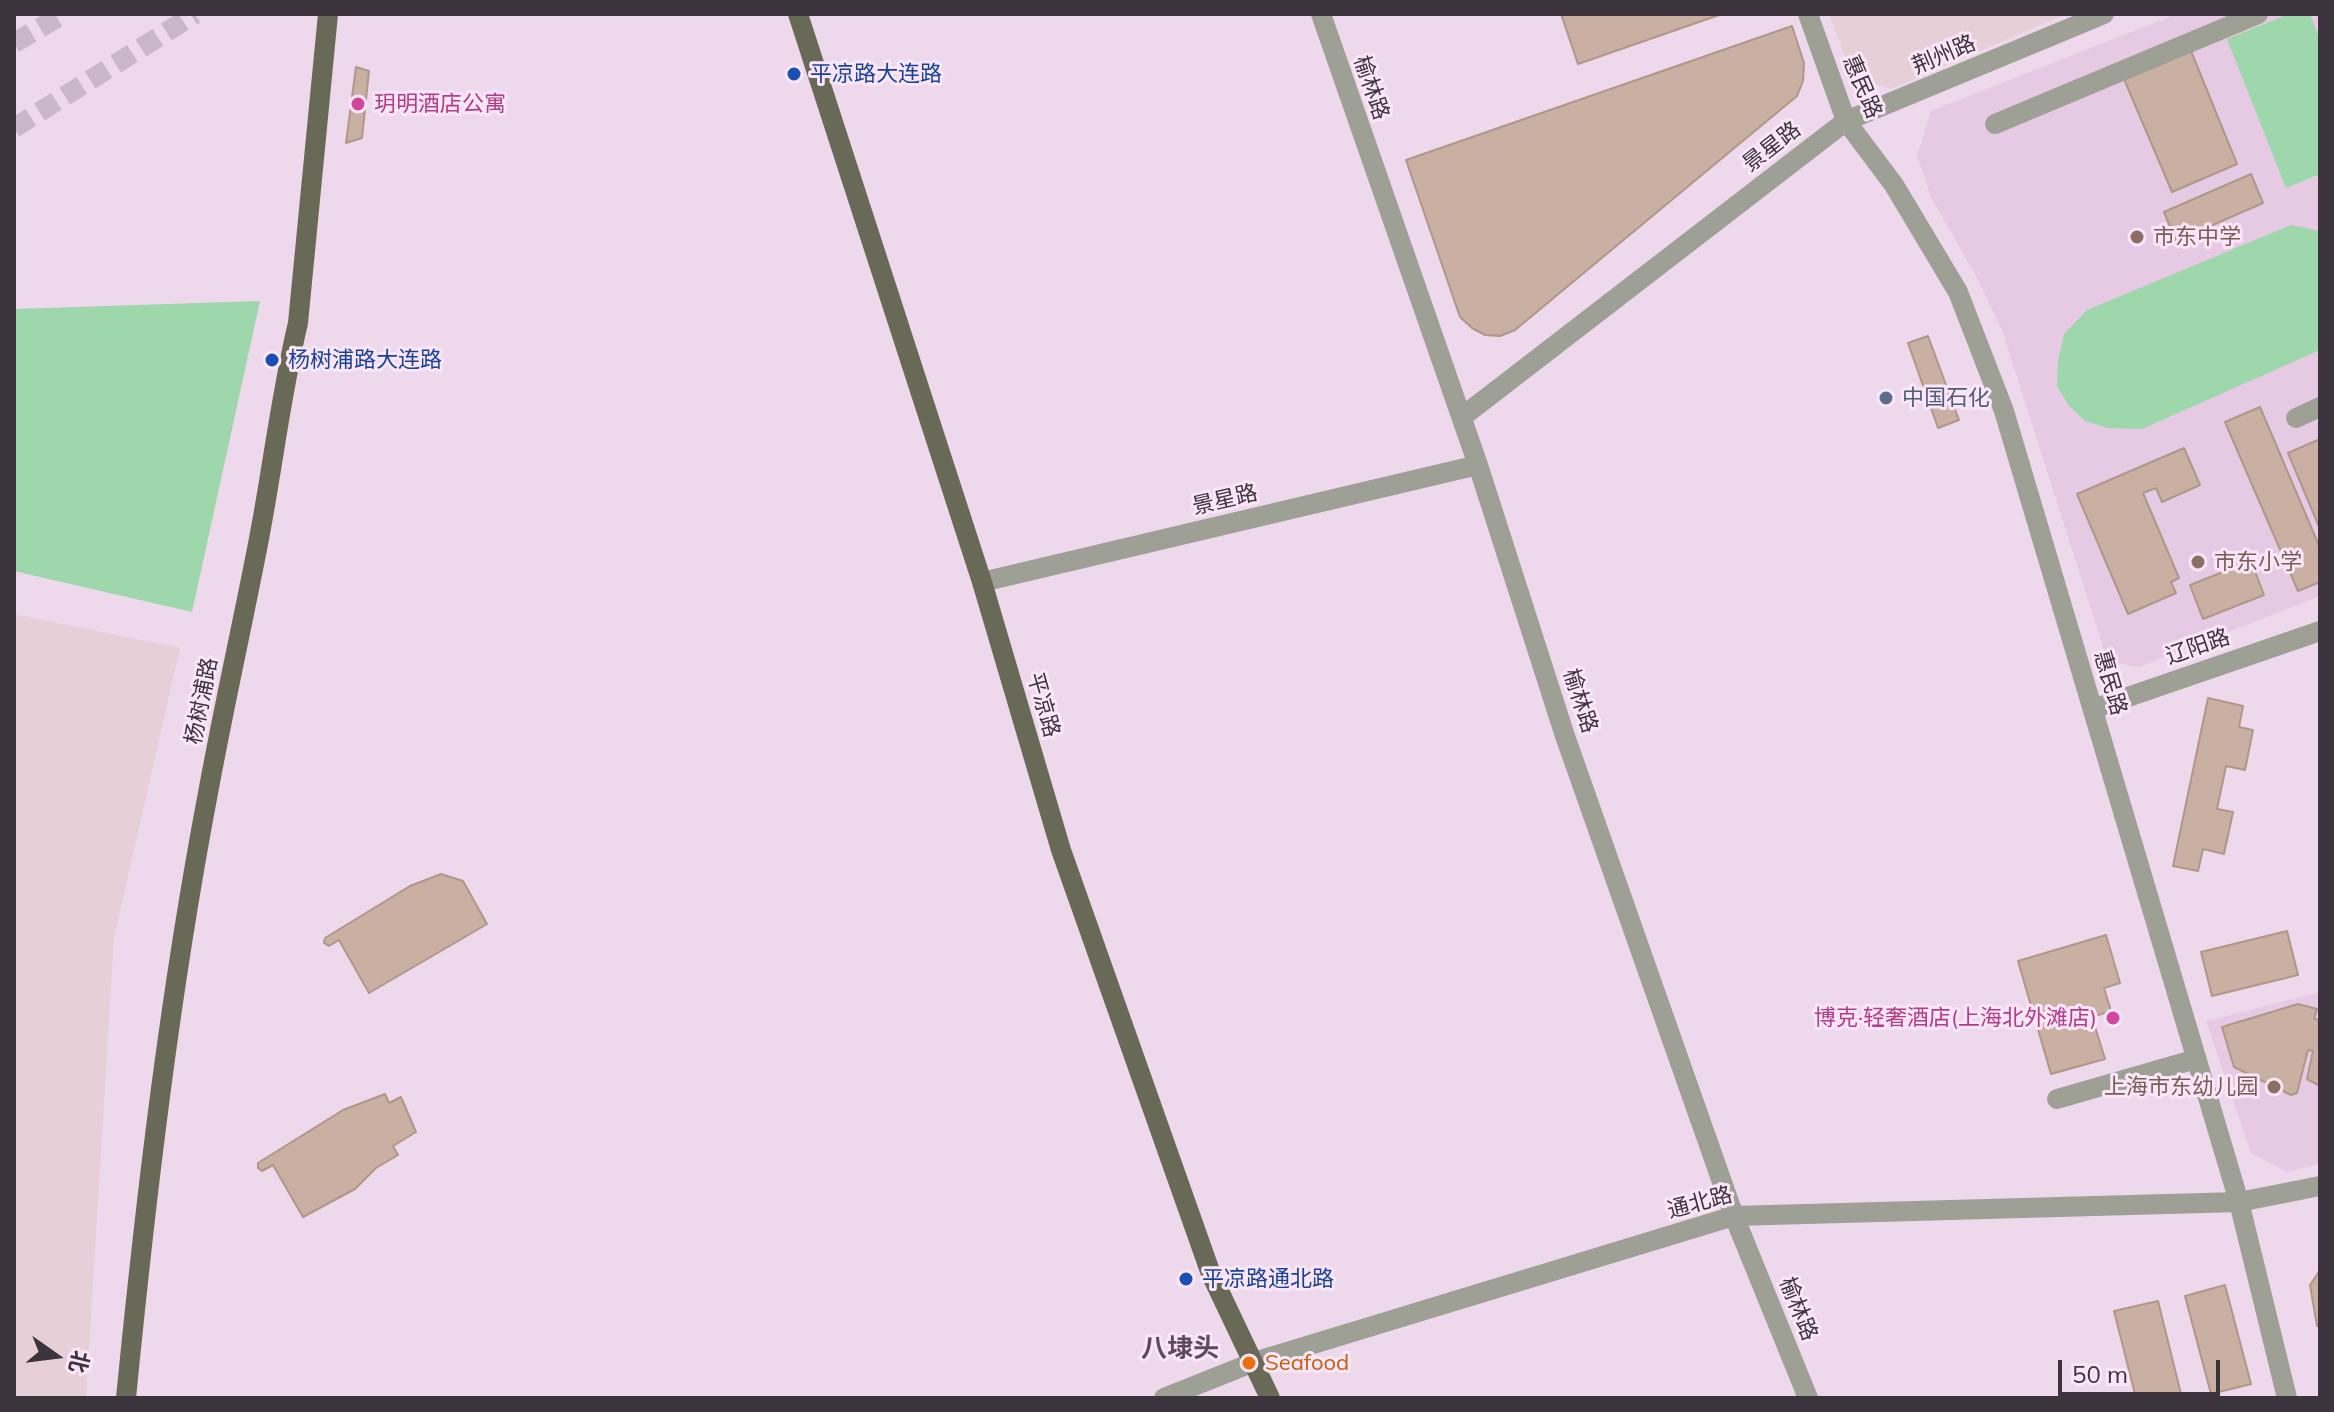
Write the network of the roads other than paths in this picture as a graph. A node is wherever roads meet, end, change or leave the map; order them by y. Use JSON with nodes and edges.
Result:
{"nodes":[{"id":1,"x":328,"y":14,"type":"edge"},
{"id":2,"x":798,"y":14,"type":"edge"},
{"id":3,"x":1321,"y":14,"type":"edge"},
{"id":4,"x":1808,"y":14,"type":"edge"},
{"id":5,"x":2104,"y":14,"type":"edge"},
{"id":6,"x":2258,"y":14,"type":"edge"},
{"id":7,"x":1846,"y":121,"type":"junction"},
{"id":8,"x":1995,"y":124,"type":"dead end"},
{"id":9,"x":2320,"y":407,"type":"edge"},
{"id":10,"x":1462,"y":417,"type":"junction"},
{"id":11,"x":2296,"y":418,"type":"dead end"},
{"id":12,"x":1478,"y":465,"type":"junction"},
{"id":13,"x":982,"y":582,"type":"junction"},
{"id":14,"x":2320,"y":631,"type":"edge"},
{"id":15,"x":2093,"y":709,"type":"junction"},
{"id":16,"x":2196,"y":1059,"type":"junction"},
{"id":17,"x":2057,"y":1099,"type":"dead end"},
{"id":18,"x":2320,"y":1186,"type":"edge"},
{"id":19,"x":2239,"y":1202,"type":"junction"},
{"id":20,"x":1734,"y":1216,"type":"junction"},
{"id":21,"x":1254,"y":1362,"type":"junction"},
{"id":22,"x":126,"y":1398,"type":"edge"},
{"id":23,"x":1164,"y":1398,"type":"edge"},
{"id":24,"x":1270,"y":1398,"type":"edge"},
{"id":25,"x":1808,"y":1398,"type":"edge"},
{"id":26,"x":2287,"y":1398,"type":"edge"}],
"edges":[{"from":1,"to":22,"type":"main road","name":"杨树浦路"},
{"from":2,"to":13,"type":"main road","name":"平凉路"},
{"from":3,"to":10,"type":"street","name":"榆林路"},
{"from":4,"to":7,"type":"street","name":"惠民路"},
{"from":5,"to":7,"type":"street","name":"荆州路"},
{"from":6,"to":8,"type":"street"},
{"from":7,"to":10,"type":"street","name":"景星路"},
{"from":7,"to":15,"type":"street","name":"惠民路"},
{"from":9,"to":11,"type":"street"},
{"from":10,"to":12,"type":"street","name":"榆林路"},
{"from":12,"to":13,"type":"street","name":"景星路"},
{"from":12,"to":20,"type":"street","name":"榆林路"},
{"from":13,"to":21,"type":"main road","name":"平凉路"},
{"from":14,"to":15,"type":"street","name":"辽阳路"},
{"from":15,"to":16,"type":"street","name":"惠民路"},
{"from":16,"to":17,"type":"street"},
{"from":16,"to":19,"type":"street","name":"惠民路"},
{"from":18,"to":19,"type":"street","name":"通北路"},
{"from":19,"to":20,"type":"street","name":"通北路"},
{"from":19,"to":26,"type":"street","name":"惠民路"},
{"from":20,"to":21,"type":"street","name":"通北路"},
{"from":20,"to":25,"type":"street","name":"榆林路"},
{"from":21,"to":23,"type":"street","name":"通北路"},
{"from":21,"to":24,"type":"main road","name":"平凉路"}]}
